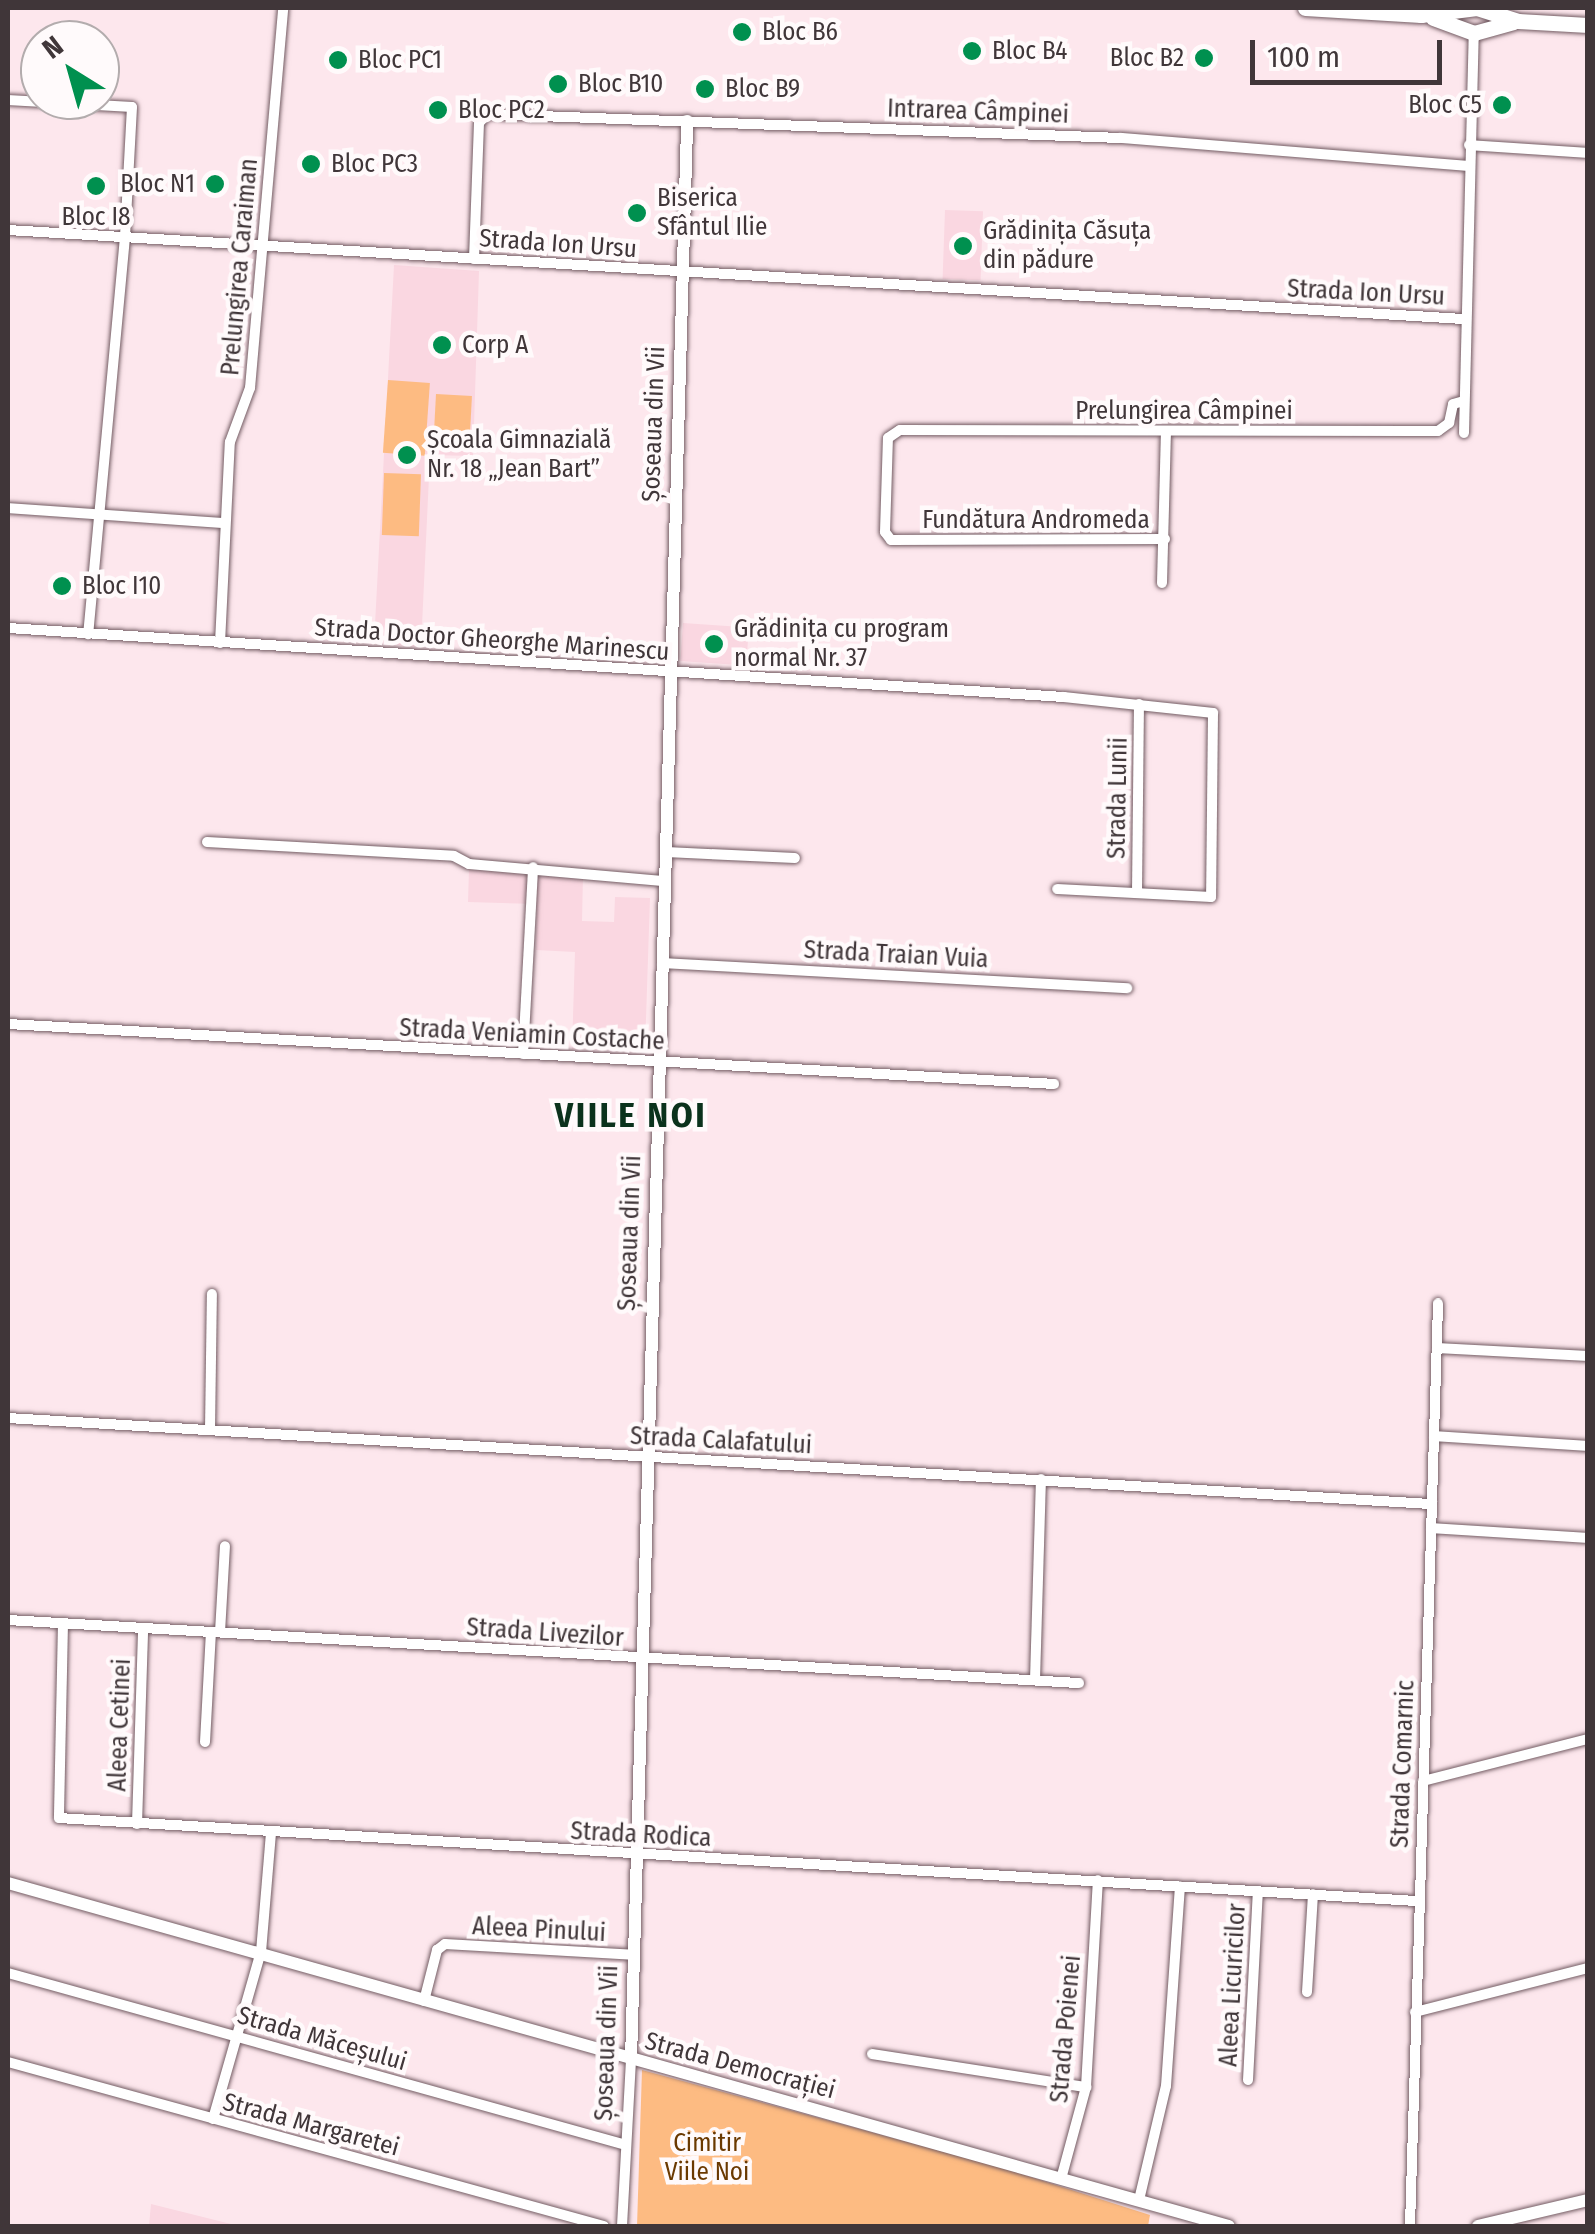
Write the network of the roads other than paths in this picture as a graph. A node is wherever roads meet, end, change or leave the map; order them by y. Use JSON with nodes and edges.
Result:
{"nodes":[{"id":1,"x":282,"y":8,"type":"edge"},
{"id":2,"x":1306,"y":8,"type":"edge"},
{"id":3,"x":1475,"y":22,"type":"junction"},
{"id":4,"x":1588,"y":25,"type":"edge"},
{"id":5,"x":8,"y":100,"type":"edge"},
{"id":6,"x":687,"y":121,"type":"junction"},
{"id":7,"x":1469,"y":145,"type":"junction"},
{"id":8,"x":1588,"y":152,"type":"edge"},
{"id":9,"x":1468,"y":166,"type":"junction"},
{"id":10,"x":8,"y":230,"type":"edge"},
{"id":11,"x":125,"y":237,"type":"junction"},
{"id":12,"x":263,"y":246,"type":"junction"},
{"id":13,"x":474,"y":258,"type":"junction"},
{"id":14,"x":682,"y":271,"type":"junction"},
{"id":15,"x":1464,"y":319,"type":"junction"},
{"id":16,"x":1464,"y":401,"type":"junction"},
{"id":17,"x":1166,"y":432,"type":"junction"},
{"id":18,"x":1464,"y":434,"type":"dead end"},
{"id":19,"x":888,"y":438,"type":"joint"},
{"id":20,"x":8,"y":508,"type":"edge"},
{"id":21,"x":98,"y":513,"type":"junction"},
{"id":22,"x":224,"y":523,"type":"junction"},
{"id":23,"x":1165,"y":539,"type":"junction"},
{"id":24,"x":1162,"y":584,"type":"dead end"},
{"id":25,"x":8,"y":628,"type":"edge"},
{"id":26,"x":88,"y":634,"type":"junction"},
{"id":27,"x":220,"y":643,"type":"junction"},
{"id":28,"x":670,"y":671,"type":"junction"},
{"id":29,"x":1138,"y":704,"type":"junction"},
{"id":30,"x":207,"y":842,"type":"dead end"},
{"id":31,"x":666,"y":852,"type":"junction"},
{"id":32,"x":796,"y":858,"type":"dead end"},
{"id":33,"x":533,"y":868,"type":"junction"},
{"id":34,"x":666,"y":881,"type":"junction"},
{"id":35,"x":1057,"y":888,"type":"dead end"},
{"id":36,"x":1137,"y":893,"type":"junction"},
{"id":37,"x":662,"y":963,"type":"junction"},
{"id":38,"x":1127,"y":988,"type":"dead end"},
{"id":39,"x":8,"y":1024,"type":"edge"},
{"id":40,"x":522,"y":1054,"type":"junction"},
{"id":41,"x":658,"y":1062,"type":"junction"},
{"id":42,"x":1054,"y":1084,"type":"dead end"},
{"id":43,"x":212,"y":1294,"type":"dead end"},
{"id":44,"x":1438,"y":1303,"type":"dead end"},
{"id":45,"x":1437,"y":1348,"type":"junction"},
{"id":46,"x":1588,"y":1356,"type":"edge"},
{"id":47,"x":8,"y":1418,"type":"edge"},
{"id":48,"x":210,"y":1430,"type":"junction"},
{"id":49,"x":1434,"y":1436,"type":"junction"},
{"id":50,"x":1588,"y":1446,"type":"edge"},
{"id":51,"x":646,"y":1457,"type":"junction"},
{"id":52,"x":1041,"y":1479,"type":"junction"},
{"id":53,"x":1432,"y":1504,"type":"junction"},
{"id":54,"x":1431,"y":1528,"type":"junction"},
{"id":55,"x":1588,"y":1538,"type":"edge"},
{"id":56,"x":225,"y":1546,"type":"dead end"},
{"id":57,"x":8,"y":1620,"type":"edge"},
{"id":58,"x":63,"y":1623,"type":"junction"},
{"id":59,"x":144,"y":1628,"type":"junction"},
{"id":60,"x":215,"y":1632,"type":"junction"},
{"id":61,"x":641,"y":1659,"type":"junction"},
{"id":62,"x":1035,"y":1680,"type":"junction"},
{"id":63,"x":1079,"y":1683,"type":"dead end"},
{"id":64,"x":1588,"y":1739,"type":"edge"},
{"id":65,"x":205,"y":1742,"type":"dead end"},
{"id":66,"x":1423,"y":1780,"type":"junction"},
{"id":67,"x":136,"y":1824,"type":"junction"},
{"id":68,"x":271,"y":1834,"type":"junction"},
{"id":69,"x":636,"y":1854,"type":"junction"},
{"id":70,"x":1098,"y":1880,"type":"junction"},
{"id":71,"x":8,"y":1883,"type":"edge"},
{"id":72,"x":1180,"y":1886,"type":"junction"},
{"id":73,"x":1258,"y":1891,"type":"junction"},
{"id":74,"x":1313,"y":1894,"type":"junction"},
{"id":75,"x":1416,"y":1901,"type":"junction"},
{"id":76,"x":260,"y":1952,"type":"junction"},
{"id":77,"x":633,"y":1955,"type":"junction"},
{"id":78,"x":1588,"y":1968,"type":"edge"},
{"id":79,"x":8,"y":1973,"type":"edge"},
{"id":80,"x":1307,"y":1992,"type":"dead end"},
{"id":81,"x":424,"y":2001,"type":"junction"},
{"id":82,"x":1414,"y":2012,"type":"junction"},
{"id":83,"x":238,"y":2036,"type":"junction"},
{"id":84,"x":872,"y":2054,"type":"dead end"},
{"id":85,"x":631,"y":2059,"type":"junction"},
{"id":86,"x":8,"y":2062,"type":"edge"},
{"id":87,"x":1248,"y":2080,"type":"dead end"},
{"id":88,"x":1086,"y":2087,"type":"junction"},
{"id":89,"x":214,"y":2119,"type":"junction"},
{"id":90,"x":626,"y":2145,"type":"junction"},
{"id":91,"x":1061,"y":2179,"type":"junction"},
{"id":92,"x":1138,"y":2200,"type":"junction"},
{"id":93,"x":1588,"y":2200,"type":"edge"},
{"id":94,"x":604,"y":2226,"type":"edge"},
{"id":95,"x":622,"y":2226,"type":"edge"},
{"id":96,"x":1229,"y":2226,"type":"edge"},
{"id":97,"x":1410,"y":2226,"type":"edge"},
{"id":98,"x":1478,"y":2226,"type":"edge"}],
"edges":[{"from":1,"to":12,"type":"street","name":"Prelungirea Caraiman"},
{"from":2,"to":3,"type":"main road"},
{"from":3,"to":4,"type":"main road"},
{"from":3,"to":7,"type":"street"},
{"from":5,"to":11,"type":"street"},
{"from":6,"to":9,"type":"street","name":"Intrarea Câmpinei"},
{"from":6,"to":13,"type":"street","name":"Intrarea Câmpinei"},
{"from":6,"to":14,"type":"street","name":"Șoseaua din Vii"},
{"from":7,"to":8,"type":"street"},
{"from":7,"to":9,"type":"street"},
{"from":9,"to":15,"type":"street"},
{"from":10,"to":11,"type":"street","name":"Strada Ion Ursu"},
{"from":11,"to":12,"type":"street","name":"Strada Ion Ursu"},
{"from":11,"to":21,"type":"street"},
{"from":12,"to":13,"type":"street","name":"Strada Ion Ursu"},
{"from":12,"to":22,"type":"street","name":"Prelungirea Caraiman"},
{"from":13,"to":14,"type":"street","name":"Strada Ion Ursu"},
{"from":14,"to":15,"type":"street","name":"Strada Ion Ursu"},
{"from":14,"to":28,"type":"street","name":"Șoseaua din Vii"},
{"from":15,"to":16,"type":"street"},
{"from":16,"to":17,"type":"street","name":"Prelungirea Câmpinei"},
{"from":16,"to":18,"type":"street"},
{"from":17,"to":19,"type":"street","name":"Prelungirea Câmpinei"},
{"from":17,"to":23,"type":"street"},
{"from":19,"to":23,"type":"street","name":"Fundătura Andromeda"},
{"from":20,"to":21,"type":"street"},
{"from":21,"to":22,"type":"street"},
{"from":21,"to":26,"type":"street"},
{"from":22,"to":27,"type":"street","name":"Prelungirea Caraiman"},
{"from":23,"to":24,"type":"street"},
{"from":25,"to":26,"type":"street","name":"Strada Doctor Gheorghe Marinescu"},
{"from":26,"to":27,"type":"street","name":"Strada Doctor Gheorghe Marinescu"},
{"from":27,"to":28,"type":"street","name":"Strada Doctor Gheorghe Marinescu"},
{"from":28,"to":29,"type":"street","name":"Strada Doctor Gheorghe Marinescu"},
{"from":28,"to":31,"type":"street","name":"Șoseaua din Vii"},
{"from":29,"to":36,"type":"street","name":"Strada Lunii"},
{"from":29,"to":36,"type":"street","name":"Strada Doctor Gheorghe Marinescu"},
{"from":30,"to":33,"type":"street"},
{"from":31,"to":32,"type":"street"},
{"from":31,"to":34,"type":"street","name":"Șoseaua din Vii"},
{"from":33,"to":34,"type":"street"},
{"from":33,"to":40,"type":"street"},
{"from":34,"to":37,"type":"street","name":"Șoseaua din Vii"},
{"from":35,"to":36,"type":"street"},
{"from":37,"to":38,"type":"street","name":"Strada Traian Vuia"},
{"from":37,"to":41,"type":"street","name":"Șoseaua din Vii"},
{"from":39,"to":40,"type":"street","name":"Strada Veniamin Costache"},
{"from":40,"to":41,"type":"street","name":"Strada Veniamin Costache"},
{"from":41,"to":42,"type":"street","name":"Strada Veniamin Costache"},
{"from":41,"to":51,"type":"street","name":"Șoseaua din Vii"},
{"from":43,"to":48,"type":"street"},
{"from":44,"to":45,"type":"street","name":"Strada Comarnic"},
{"from":45,"to":46,"type":"street"},
{"from":45,"to":49,"type":"street","name":"Strada Comarnic"},
{"from":47,"to":48,"type":"street","name":"Strada Calafatului"},
{"from":48,"to":51,"type":"street","name":"Strada Calafatului"},
{"from":49,"to":50,"type":"street"},
{"from":49,"to":53,"type":"street","name":"Strada Comarnic"},
{"from":51,"to":52,"type":"street","name":"Strada Calafatului"},
{"from":51,"to":61,"type":"street","name":"Șoseaua din Vii"},
{"from":52,"to":53,"type":"street","name":"Strada Calafatului"},
{"from":52,"to":62,"type":"street"},
{"from":53,"to":54,"type":"street","name":"Strada Comarnic"},
{"from":54,"to":55,"type":"street"},
{"from":54,"to":66,"type":"street","name":"Strada Comarnic"},
{"from":56,"to":60,"type":"street"},
{"from":57,"to":58,"type":"street","name":"Strada Livezilor"},
{"from":58,"to":59,"type":"street","name":"Strada Livezilor"},
{"from":58,"to":67,"type":"street","name":"Strada Rodica"},
{"from":59,"to":60,"type":"street","name":"Strada Livezilor"},
{"from":59,"to":67,"type":"street","name":"Aleea Cetinei"},
{"from":60,"to":61,"type":"street","name":"Strada Livezilor"},
{"from":60,"to":65,"type":"street"},
{"from":61,"to":62,"type":"street","name":"Strada Livezilor"},
{"from":61,"to":69,"type":"street","name":"Șoseaua din Vii"},
{"from":62,"to":63,"type":"street","name":"Strada Livezilor"},
{"from":64,"to":66,"type":"street"},
{"from":66,"to":75,"type":"street","name":"Strada Comarnic"},
{"from":67,"to":68,"type":"street","name":"Strada Rodica"},
{"from":68,"to":69,"type":"street","name":"Strada Rodica"},
{"from":68,"to":76,"type":"street"},
{"from":69,"to":70,"type":"street","name":"Strada Rodica"},
{"from":69,"to":77,"type":"street","name":"Șoseaua din Vii"},
{"from":70,"to":72,"type":"street","name":"Strada Rodica"},
{"from":70,"to":88,"type":"street","name":"Strada Poienei"},
{"from":71,"to":76,"type":"street","name":"Strada Democrației"},
{"from":72,"to":73,"type":"street","name":"Strada Rodica"},
{"from":72,"to":92,"type":"street"},
{"from":73,"to":74,"type":"street","name":"Strada Rodica"},
{"from":73,"to":87,"type":"street","name":"Aleea Licuricilor"},
{"from":74,"to":75,"type":"street","name":"Strada Rodica"},
{"from":74,"to":80,"type":"street"},
{"from":75,"to":82,"type":"street","name":"Strada Comarnic"},
{"from":76,"to":81,"type":"street","name":"Strada Democrației"},
{"from":76,"to":83,"type":"street"},
{"from":77,"to":81,"type":"street","name":"Aleea Pinului"},
{"from":77,"to":85,"type":"street","name":"Șoseaua din Vii"},
{"from":78,"to":82,"type":"street"},
{"from":79,"to":83,"type":"street","name":"Strada Măceșului"},
{"from":81,"to":85,"type":"street","name":"Strada Democrației"},
{"from":82,"to":97,"type":"street","name":"Strada Comarnic"},
{"from":83,"to":89,"type":"street"},
{"from":83,"to":90,"type":"street","name":"Strada Măceșului"},
{"from":84,"to":88,"type":"street"},
{"from":85,"to":90,"type":"street","name":"Șoseaua din Vii"},
{"from":85,"to":91,"type":"street","name":"Strada Democrației"},
{"from":86,"to":89,"type":"street","name":"Strada Margaretei"},
{"from":88,"to":91,"type":"street","name":"Strada Poienei"},
{"from":89,"to":94,"type":"street","name":"Strada Margaretei"},
{"from":90,"to":95,"type":"street","name":"Șoseaua din Vii"},
{"from":91,"to":92,"type":"street","name":"Strada Democrației"},
{"from":92,"to":96,"type":"street","name":"Strada Democrației"},
{"from":93,"to":98,"type":"street"}]}
